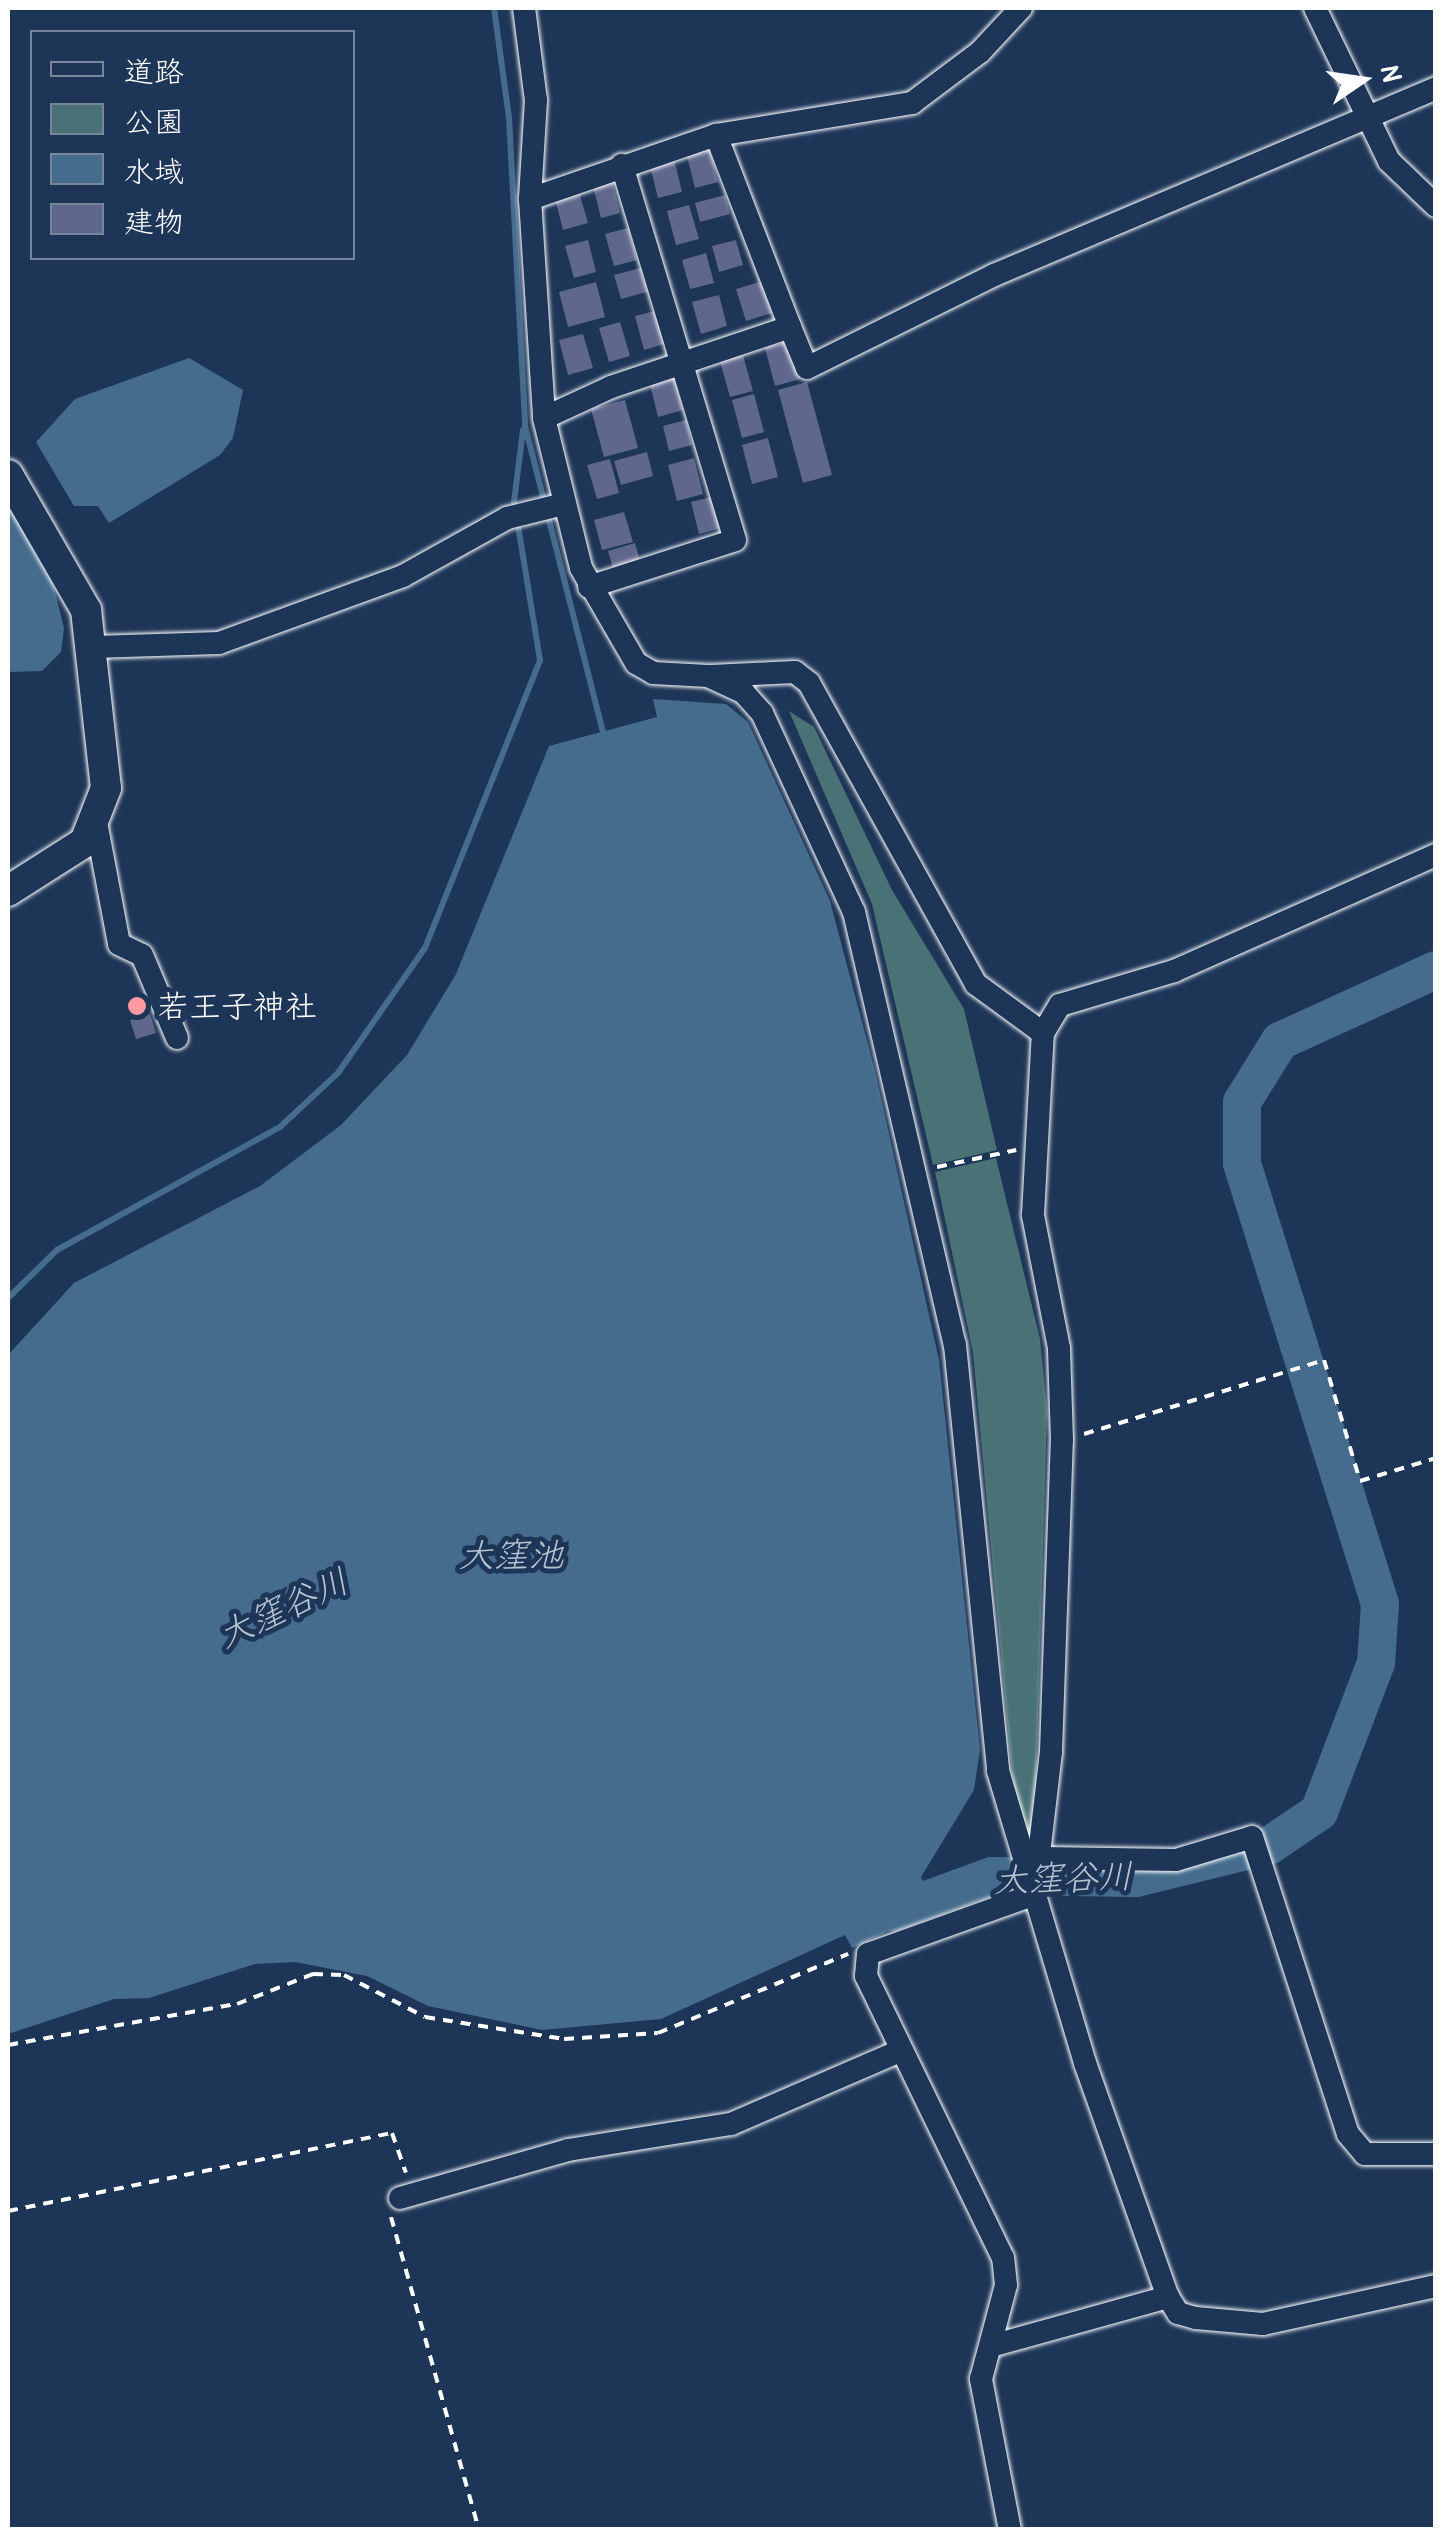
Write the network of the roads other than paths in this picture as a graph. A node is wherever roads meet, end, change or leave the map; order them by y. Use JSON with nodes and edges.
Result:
{"nodes":[{"id":1,"x":524,"y":8,"type":"edge"},
{"id":2,"x":1021,"y":8,"type":"edge"},
{"id":3,"x":1315,"y":8,"type":"edge"},
{"id":4,"x":1436,"y":88,"type":"edge"},
{"id":5,"x":1373,"y":114,"type":"junction"},
{"id":6,"x":716,"y":136,"type":"junction"},
{"id":7,"x":622,"y":165,"type":"junction"},
{"id":8,"x":530,"y":198,"type":"junction"},
{"id":9,"x":1436,"y":206,"type":"edge"},
{"id":10,"x":790,"y":327,"type":"junction"},
{"id":11,"x":683,"y":363,"type":"junction"},
{"id":12,"x":544,"y":418,"type":"junction"},
{"id":13,"x":8,"y":476,"type":"edge"},
{"id":14,"x":561,"y":505,"type":"junction"},
{"id":15,"x":588,"y":587,"type":"junction"},
{"id":16,"x":94,"y":647,"type":"junction"},
{"id":17,"x":708,"y":676,"type":"junction"},
{"id":18,"x":96,"y":822,"type":"junction"},
{"id":19,"x":1436,"y":855,"type":"edge"},
{"id":20,"x":8,"y":891,"type":"edge"},
{"id":21,"x":1043,"y":1033,"type":"junction"},
{"id":22,"x":177,"y":1038,"type":"dead end"},
{"id":23,"x":1035,"y":1878,"type":"junction"},
{"id":24,"x":900,"y":2051,"type":"junction"},
{"id":25,"x":1436,"y":2154,"type":"edge"},
{"id":26,"x":400,"y":2198,"type":"road end"},
{"id":27,"x":1436,"y":2286,"type":"edge"},
{"id":28,"x":1168,"y":2298,"type":"junction"},
{"id":29,"x":991,"y":2346,"type":"junction"},
{"id":30,"x":1010,"y":2530,"type":"edge"}],
"edges":[{"from":1,"to":8,"type":"street"},
{"from":2,"to":6,"type":"street"},
{"from":3,"to":5,"type":"street"},
{"from":4,"to":5,"type":"street"},
{"from":5,"to":9,"type":"street"},
{"from":5,"to":10,"type":"street"},
{"from":6,"to":7,"type":"street"},
{"from":6,"to":10,"type":"street"},
{"from":7,"to":8,"type":"street"},
{"from":7,"to":11,"type":"street"},
{"from":8,"to":12,"type":"street"},
{"from":10,"to":11,"type":"street"},
{"from":11,"to":12,"type":"street"},
{"from":11,"to":15,"type":"street"},
{"from":12,"to":14,"type":"street"},
{"from":13,"to":16,"type":"street"},
{"from":14,"to":15,"type":"street"},
{"from":14,"to":16,"type":"street"},
{"from":15,"to":17,"type":"street"},
{"from":16,"to":18,"type":"street"},
{"from":17,"to":21,"type":"street"},
{"from":17,"to":23,"type":"street"},
{"from":18,"to":20,"type":"street"},
{"from":18,"to":22,"type":"street"},
{"from":19,"to":21,"type":"street"},
{"from":21,"to":23,"type":"street"},
{"from":23,"to":24,"type":"street"},
{"from":23,"to":25,"type":"street"},
{"from":23,"to":28,"type":"street"},
{"from":24,"to":26,"type":"street"},
{"from":24,"to":29,"type":"street"},
{"from":27,"to":28,"type":"street"},
{"from":28,"to":29,"type":"street"},
{"from":29,"to":30,"type":"street"}]}
